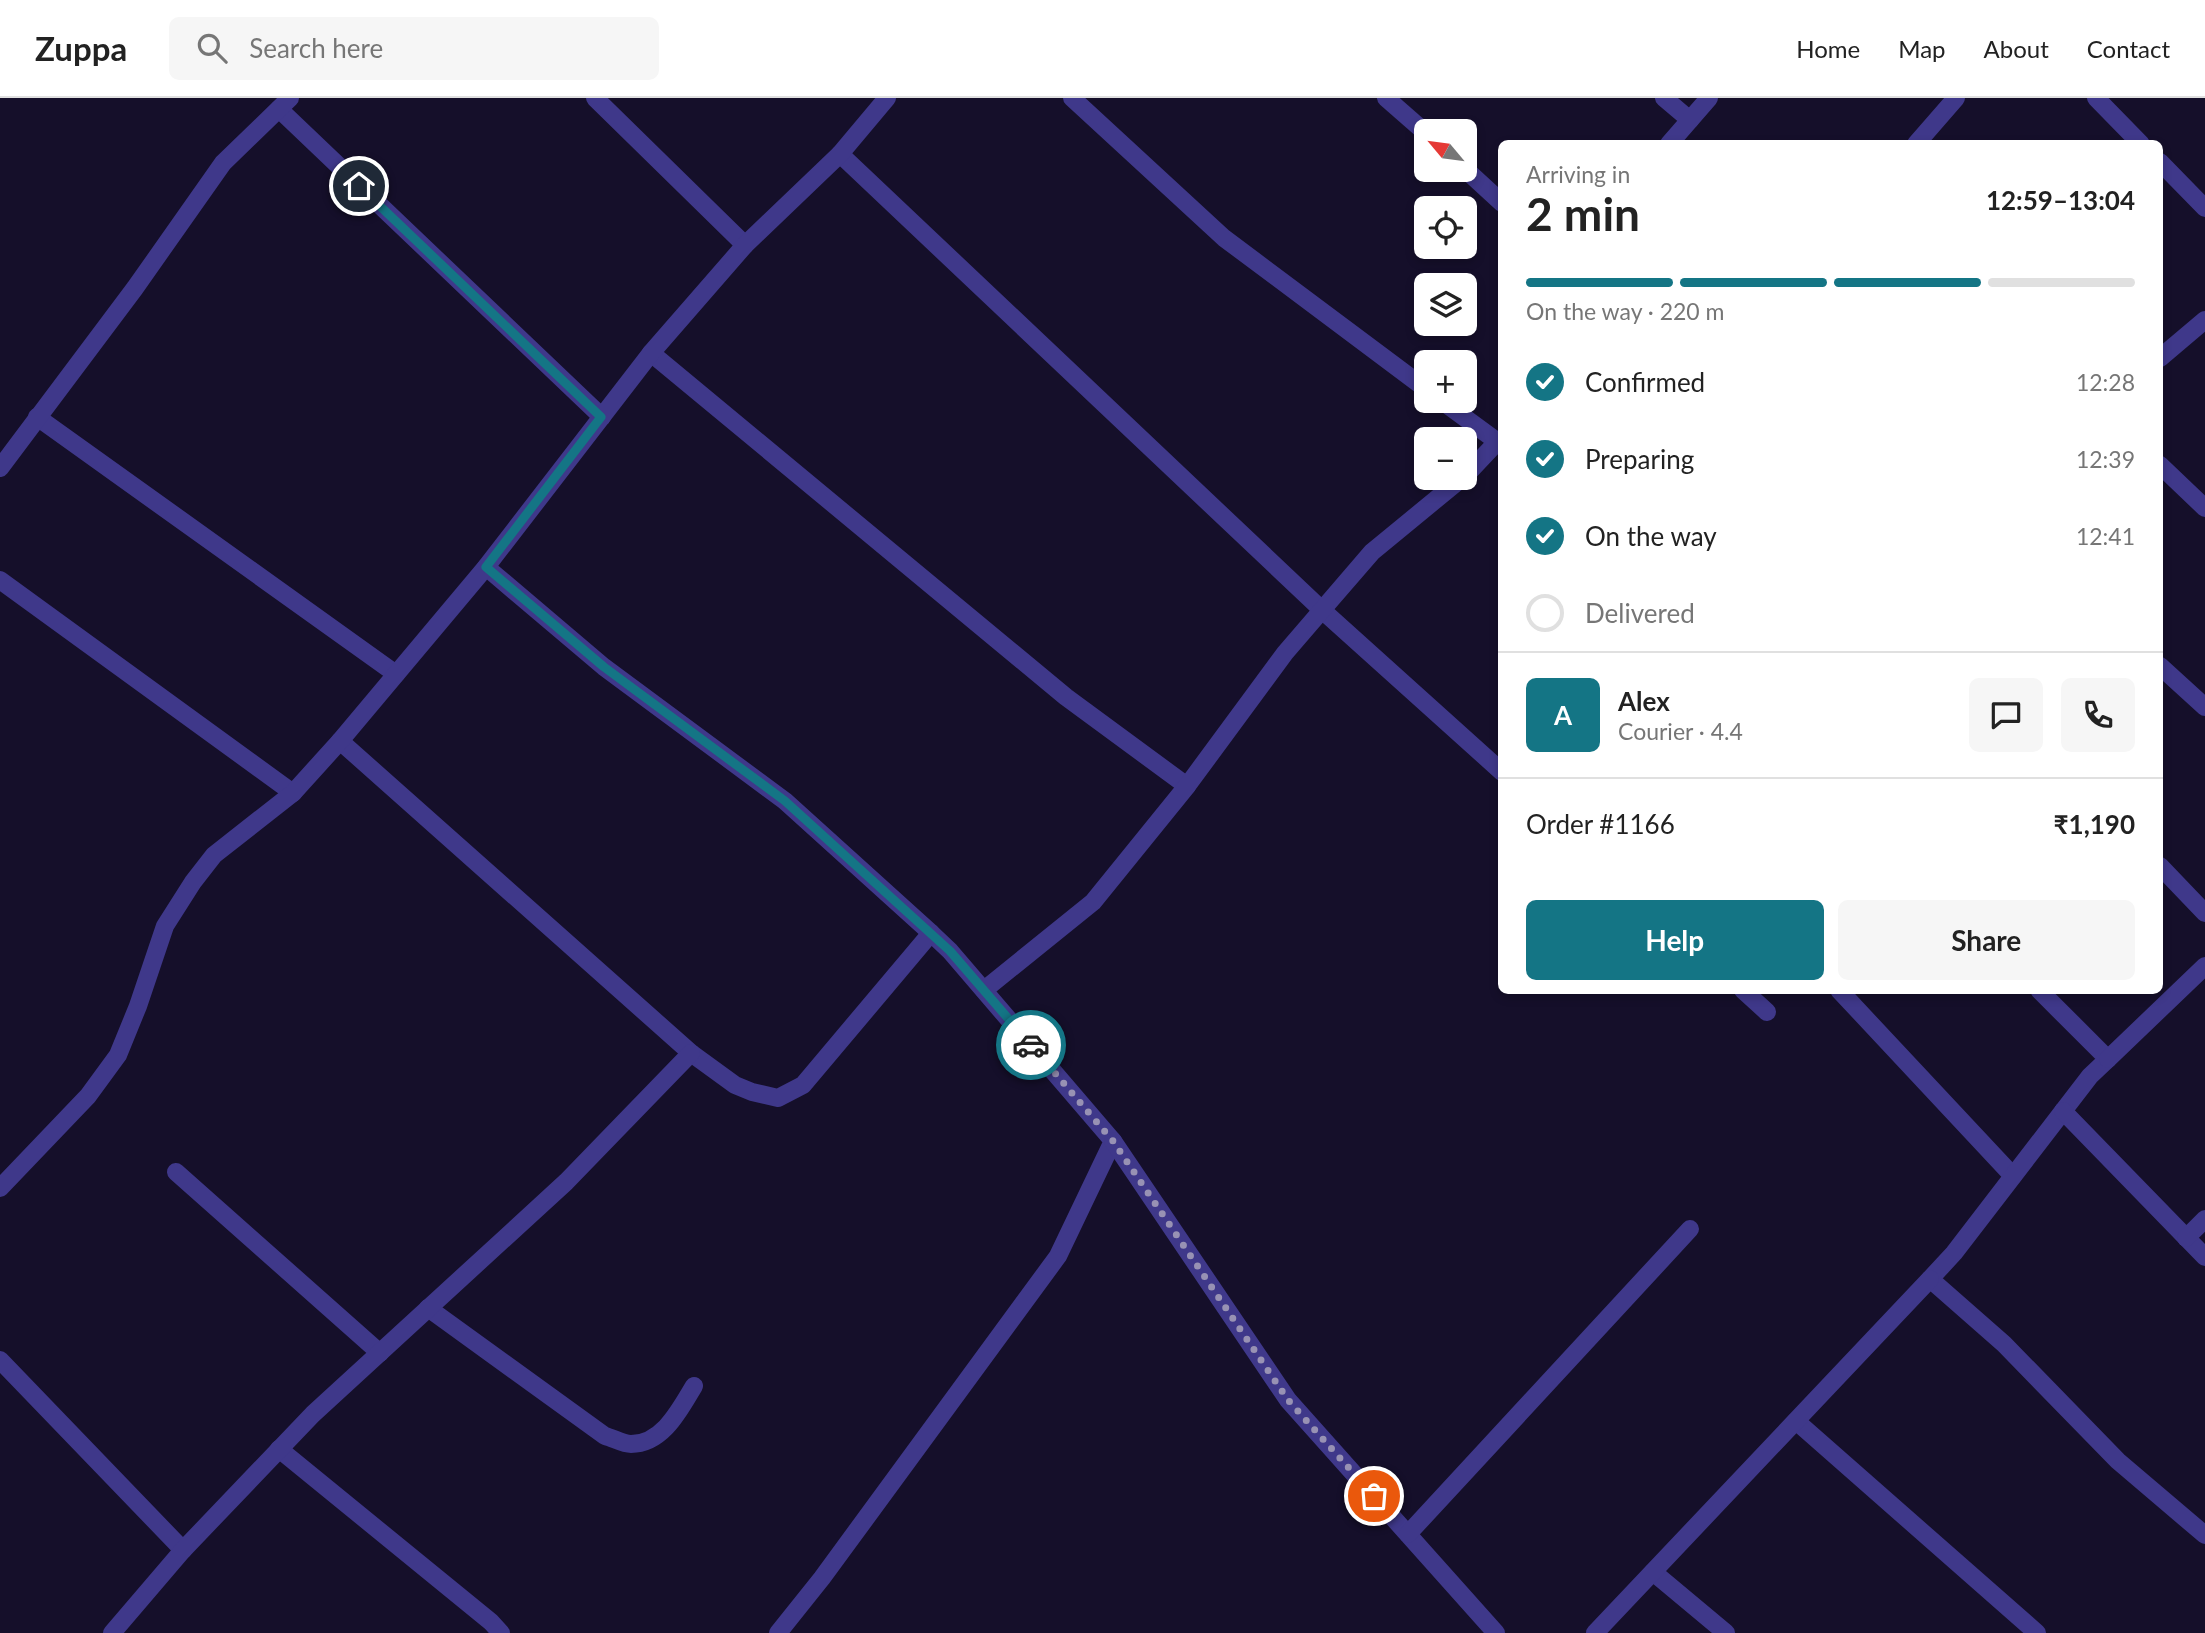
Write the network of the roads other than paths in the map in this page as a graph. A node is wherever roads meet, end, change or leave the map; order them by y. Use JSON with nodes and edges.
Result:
{"nodes":[{"id":1,"x":595,"y":98,"type":"edge"},
{"id":2,"x":887,"y":98,"type":"edge"},
{"id":3,"x":1072,"y":98,"type":"edge"},
{"id":4,"x":1386,"y":98,"type":"edge"},
{"id":5,"x":1664,"y":98,"type":"edge"},
{"id":6,"x":1709,"y":98,"type":"edge"},
{"id":7,"x":1956,"y":98,"type":"edge"},
{"id":8,"x":2096,"y":98,"type":"edge"},
{"id":9,"x":284,"y":103,"type":"edge"},
{"id":10,"x":1690,"y":120,"type":"junction"},
{"id":11,"x":1414,"y":122,"type":"edge"},
{"id":12,"x":1672,"y":140,"type":"edge"},
{"id":13,"x":1919,"y":140,"type":"edge"},
{"id":14,"x":2137,"y":140,"type":"edge"},
{"id":15,"x":841,"y":154,"type":"junction"},
{"id":16,"x":2163,"y":165,"type":"edge"},
{"id":17,"x":1477,"y":180,"type":"edge"},
{"id":18,"x":1498,"y":199,"type":"edge"},
{"id":19,"x":2205,"y":208,"type":"edge"},
{"id":20,"x":746,"y":245,"type":"junction"},
{"id":21,"x":2205,"y":320,"type":"edge"},
{"id":22,"x":651,"y":353,"type":"junction"},
{"id":23,"x":2163,"y":355,"type":"edge"},
{"id":24,"x":1414,"y":380,"type":"edge"},
{"id":25,"x":1459,"y":413,"type":"edge"},
{"id":26,"x":37,"y":417,"type":"junction"},
{"id":27,"x":601,"y":417,"type":"junction"},
{"id":28,"x":1498,"y":442,"type":"edge"},
{"id":29,"x":1498,"y":445,"type":"edge"},
{"id":30,"x":1477,"y":464,"type":"edge"},
{"id":31,"x":0,"y":468,"type":"edge"},
{"id":32,"x":2163,"y":468,"type":"edge"},
{"id":33,"x":1447,"y":490,"type":"edge"},
{"id":34,"x":2205,"y":508,"type":"edge"},
{"id":35,"x":486,"y":567,"type":"junction"},
{"id":36,"x":0,"y":580,"type":"edge"},
{"id":37,"x":1322,"y":610,"type":"junction"},
{"id":38,"x":2163,"y":669,"type":"edge"},
{"id":39,"x":396,"y":674,"type":"junction"},
{"id":40,"x":2205,"y":707,"type":"edge"},
{"id":41,"x":340,"y":741,"type":"junction"},
{"id":42,"x":1498,"y":768,"type":"edge"},
{"id":43,"x":1186,"y":786,"type":"junction"},
{"id":44,"x":293,"y":793,"type":"junction"},
{"id":45,"x":2163,"y":869,"type":"edge"},
{"id":46,"x":2205,"y":913,"type":"edge"},
{"id":47,"x":930,"y":933,"type":"junction"},
{"id":48,"x":2204,"y":968,"type":"edge"},
{"id":49,"x":984,"y":990,"type":"junction"},
{"id":50,"x":1747,"y":994,"type":"edge"},
{"id":51,"x":1843,"y":994,"type":"edge"},
{"id":52,"x":2043,"y":994,"type":"edge"},
{"id":53,"x":1767,"y":1012,"type":"dead end"},
{"id":54,"x":691,"y":1053,"type":"junction"},
{"id":55,"x":2108,"y":1059,"type":"junction"},
{"id":56,"x":2063,"y":1111,"type":"junction"},
{"id":57,"x":1113,"y":1141,"type":"junction"},
{"id":58,"x":176,"y":1172,"type":"dead end"},
{"id":59,"x":2013,"y":1176,"type":"junction"},
{"id":60,"x":0,"y":1188,"type":"edge"},
{"id":61,"x":2205,"y":1219,"type":"edge"},
{"id":62,"x":1690,"y":1229,"type":"dead end"},
{"id":63,"x":2186,"y":1238,"type":"junction"},
{"id":64,"x":2205,"y":1257,"type":"edge"},
{"id":65,"x":1930,"y":1279,"type":"junction"},
{"id":66,"x":428,"y":1308,"type":"junction"},
{"id":67,"x":380,"y":1353,"type":"junction"},
{"id":68,"x":0,"y":1360,"type":"edge"},
{"id":69,"x":694,"y":1386,"type":"dead end"},
{"id":70,"x":1796,"y":1421,"type":"junction"},
{"id":71,"x":279,"y":1450,"type":"junction"},
{"id":72,"x":1408,"y":1534,"type":"junction"},
{"id":73,"x":2205,"y":1535,"type":"edge"},
{"id":74,"x":183,"y":1550,"type":"junction"},
{"id":75,"x":1653,"y":1572,"type":"junction"},
{"id":76,"x":112,"y":1633,"type":"edge"},
{"id":77,"x":501,"y":1633,"type":"edge"},
{"id":78,"x":778,"y":1633,"type":"edge"},
{"id":79,"x":1496,"y":1633,"type":"edge"},
{"id":80,"x":1595,"y":1633,"type":"edge"},
{"id":81,"x":1726,"y":1633,"type":"edge"},
{"id":82,"x":2037,"y":1633,"type":"edge"}],
"edges":[{"from":1,"to":20,"type":"street"},
{"from":2,"to":15,"type":"street"},
{"from":3,"to":24,"type":"street"},
{"from":4,"to":11,"type":"street"},
{"from":5,"to":10,"type":"street"},
{"from":6,"to":10,"type":"street"},
{"from":7,"to":13,"type":"street"},
{"from":8,"to":14,"type":"street"},
{"from":9,"to":26,"type":"street"},
{"from":9,"to":27,"type":"street"},
{"from":10,"to":12,"type":"street"},
{"from":15,"to":20,"type":"street"},
{"from":15,"to":37,"type":"street"},
{"from":16,"to":19,"type":"street"},
{"from":17,"to":18,"type":"street"},
{"from":20,"to":22,"type":"street"},
{"from":21,"to":23,"type":"street"},
{"from":22,"to":27,"type":"street"},
{"from":22,"to":43,"type":"street"},
{"from":25,"to":28,"type":"street"},
{"from":26,"to":31,"type":"street"},
{"from":26,"to":39,"type":"street"},
{"from":27,"to":35,"type":"street"},
{"from":29,"to":30,"type":"street"},
{"from":32,"to":34,"type":"street"},
{"from":33,"to":37,"type":"street"},
{"from":35,"to":39,"type":"street"},
{"from":35,"to":47,"type":"street"},
{"from":36,"to":44,"type":"street"},
{"from":37,"to":42,"type":"street"},
{"from":37,"to":43,"type":"street"},
{"from":38,"to":40,"type":"street"},
{"from":39,"to":41,"type":"street"},
{"from":41,"to":44,"type":"street"},
{"from":41,"to":54,"type":"street"},
{"from":43,"to":49,"type":"street"},
{"from":44,"to":60,"type":"street"},
{"from":45,"to":46,"type":"street"},
{"from":47,"to":49,"type":"street"},
{"from":47,"to":54,"type":"street"},
{"from":48,"to":55,"type":"street"},
{"from":49,"to":57,"type":"street"},
{"from":50,"to":53,"type":"street"},
{"from":51,"to":59,"type":"street"},
{"from":52,"to":55,"type":"street"},
{"from":54,"to":66,"type":"street"},
{"from":55,"to":56,"type":"street"},
{"from":56,"to":59,"type":"street"},
{"from":56,"to":63,"type":"street"},
{"from":57,"to":72,"type":"street"},
{"from":57,"to":78,"type":"street"},
{"from":58,"to":67,"type":"street"},
{"from":59,"to":65,"type":"street"},
{"from":61,"to":63,"type":"street"},
{"from":62,"to":72,"type":"street"},
{"from":63,"to":64,"type":"street"},
{"from":65,"to":70,"type":"street"},
{"from":65,"to":73,"type":"street"},
{"from":66,"to":67,"type":"street"},
{"from":66,"to":69,"type":"street"},
{"from":67,"to":71,"type":"street"},
{"from":68,"to":74,"type":"street"},
{"from":70,"to":75,"type":"street"},
{"from":70,"to":82,"type":"street"},
{"from":71,"to":74,"type":"street"},
{"from":71,"to":77,"type":"street"},
{"from":72,"to":79,"type":"street"},
{"from":74,"to":76,"type":"street"},
{"from":75,"to":80,"type":"street"},
{"from":75,"to":81,"type":"street"}]}
